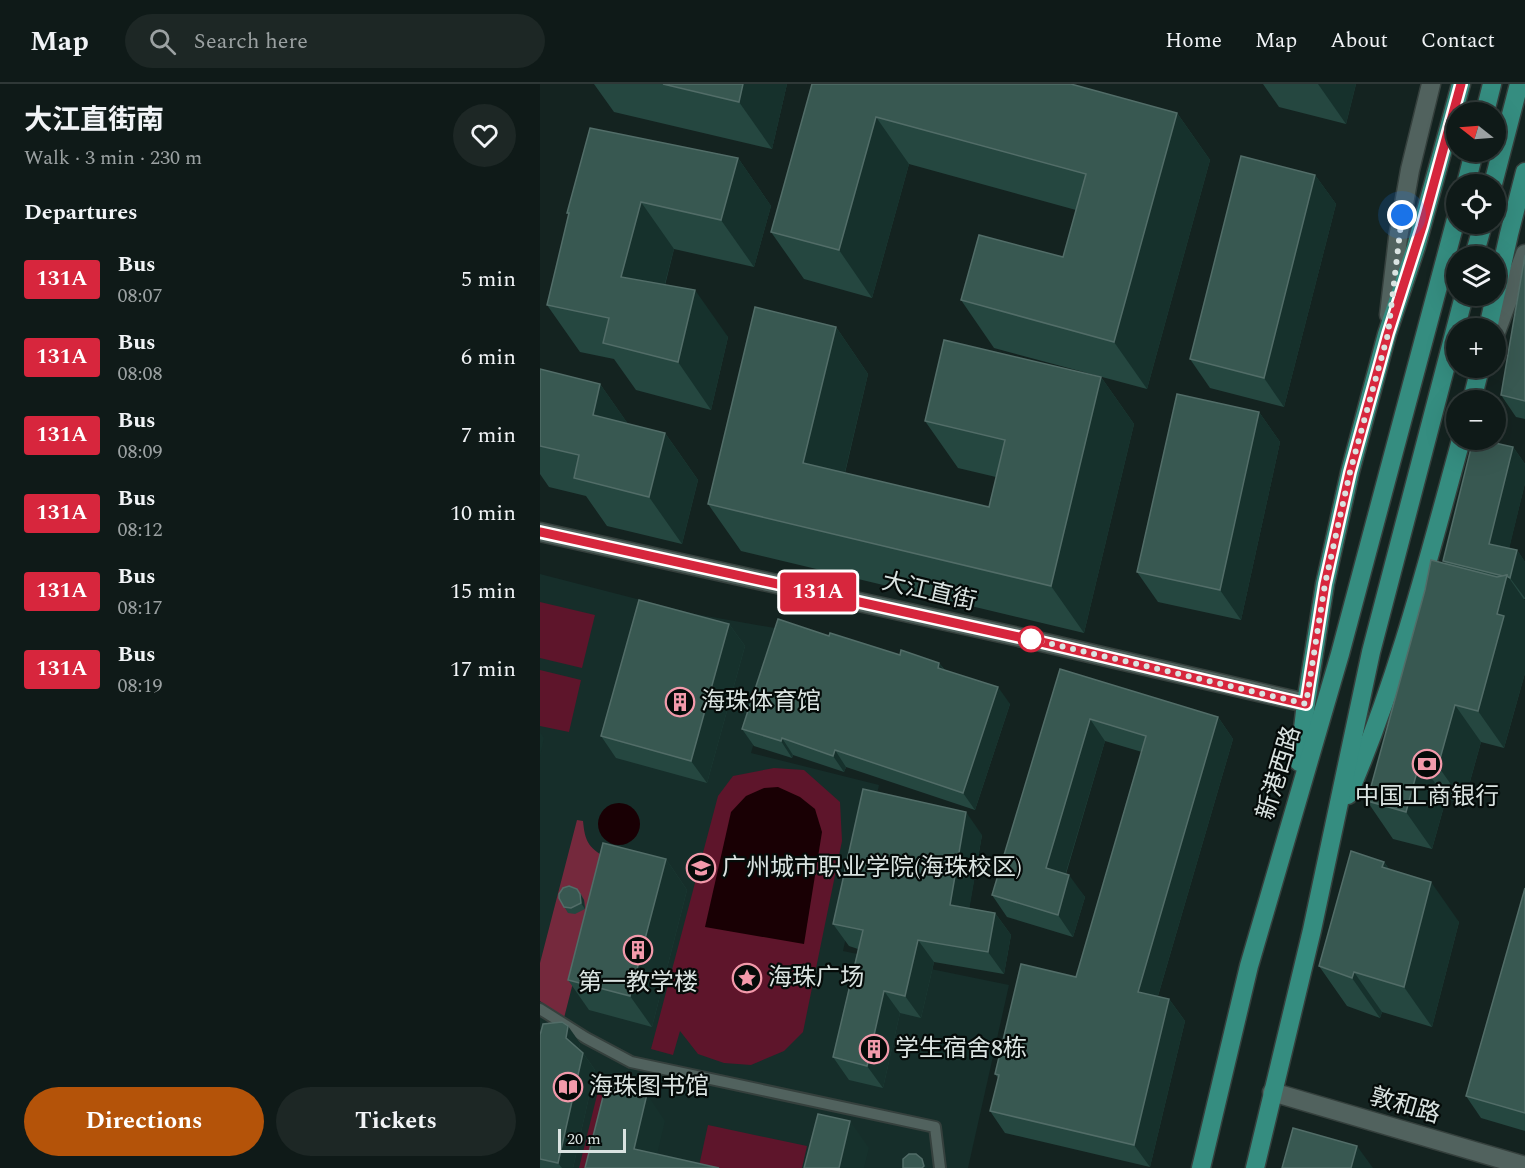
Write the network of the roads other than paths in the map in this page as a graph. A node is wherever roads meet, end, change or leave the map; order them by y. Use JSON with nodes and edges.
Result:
{"nodes":[{"id":1,"x":1431,"y":84,"type":"edge"},
{"id":2,"x":1461,"y":84,"type":"edge"},
{"id":3,"x":1492,"y":84,"type":"edge"},
{"id":4,"x":1519,"y":84,"type":"edge"},
{"id":5,"x":1488,"y":102,"type":"edge"},
{"id":6,"x":1525,"y":172,"type":"edge"},
{"id":7,"x":1496,"y":174,"type":"edge"},
{"id":8,"x":1452,"y":234,"type":"edge"},
{"id":9,"x":1525,"y":254,"type":"edge"},
{"id":10,"x":1461,"y":306,"type":"edge"},
{"id":11,"x":1490,"y":318,"type":"edge"},
{"id":12,"x":1501,"y":318,"type":"edge"},
{"id":13,"x":1388,"y":334,"type":"junction"},
{"id":14,"x":1459,"y":450,"type":"edge"},
{"id":15,"x":540,"y":532,"type":"edge"},
{"id":16,"x":1306,"y":704,"type":"junction"},
{"id":17,"x":1294,"y":809,"type":"junction"},
{"id":18,"x":1334,"y":827,"type":"junction"},
{"id":19,"x":540,"y":1009,"type":"edge"},
{"id":20,"x":1272,"y":1092,"type":"junction"},
{"id":21,"x":1525,"y":1166,"type":"edge"},
{"id":22,"x":940,"y":1168,"type":"edge"},
{"id":23,"x":1201,"y":1168,"type":"edge"},
{"id":24,"x":1255,"y":1168,"type":"edge"}],
"edges":[{"from":1,"to":13,"type":"street"},
{"from":2,"to":13,"type":"main road"},
{"from":3,"to":5,"type":"main road"},
{"from":4,"to":7,"type":"main road"},
{"from":6,"to":11,"type":"main road"},
{"from":8,"to":17,"type":"main road","name":"新港西路"},
{"from":9,"to":12,"type":"street"},
{"from":10,"to":18,"type":"main road"},
{"from":13,"to":16,"type":"main road"},
{"from":14,"to":18,"type":"main road"},
{"from":15,"to":16,"type":"street","name":"大江直街"},
{"from":16,"to":17,"type":"main road"},
{"from":17,"to":23,"type":"main road","name":"新港西路"},
{"from":18,"to":20,"type":"main road"},
{"from":19,"to":22,"type":"lane"},
{"from":20,"to":21,"type":"street","name":"敦和路"},
{"from":20,"to":24,"type":"main road"}]}
